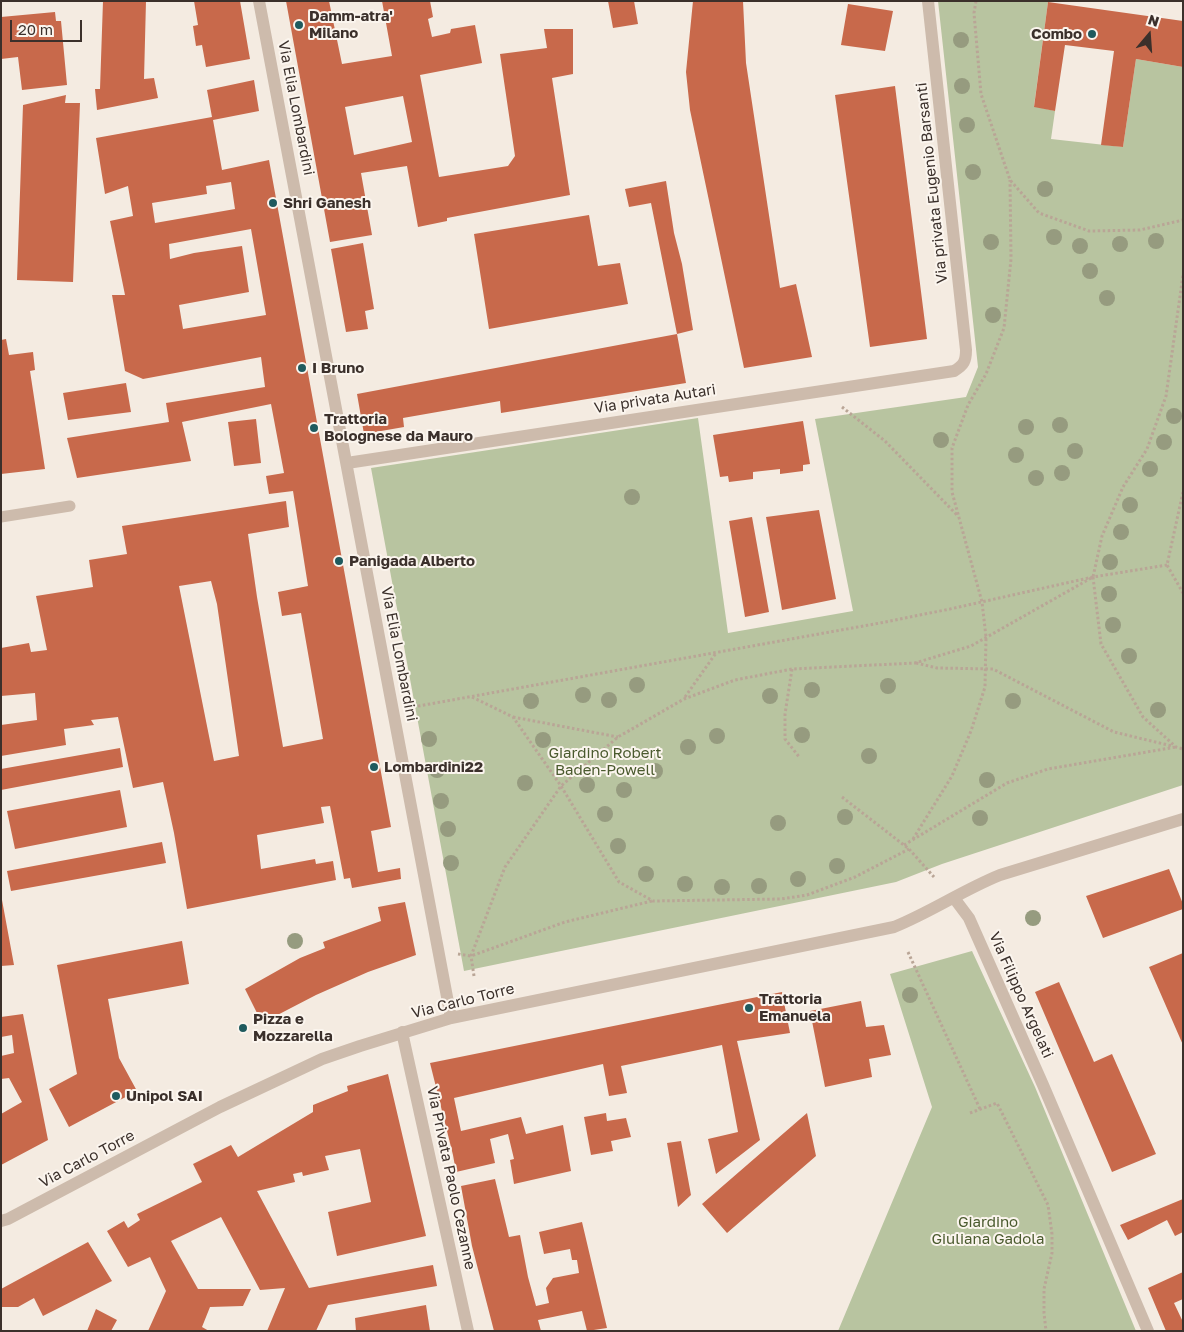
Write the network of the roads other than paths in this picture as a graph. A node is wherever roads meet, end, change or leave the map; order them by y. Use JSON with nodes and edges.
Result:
{"nodes":[{"id":1,"x":259,"y":1,"type":"edge"},
{"id":2,"x":928,"y":1,"type":"edge"},
{"id":3,"x":966,"y":362,"type":"joint"},
{"id":4,"x":346,"y":463,"type":"junction"},
{"id":5,"x":70,"y":506,"type":"dead end"},
{"id":6,"x":1,"y":517,"type":"edge"},
{"id":7,"x":1183,"y":819,"type":"edge"},
{"id":8,"x":954,"y":898,"type":"junction"},
{"id":9,"x":451,"y":1018,"type":"junction"},
{"id":10,"x":402,"y":1032,"type":"junction"},
{"id":11,"x":4,"y":1222,"type":"edge"},
{"id":12,"x":468,"y":1331,"type":"edge"},
{"id":13,"x":1148,"y":1331,"type":"edge"}],
"edges":[{"from":1,"to":4,"type":"street","name":"Via Elia Lombardini"},
{"from":2,"to":3,"type":"street","name":"Via privata Eugenio Barsanti"},
{"from":3,"to":4,"type":"street","name":"Via privata Autari"},
{"from":4,"to":9,"type":"street","name":"Via Elia Lombardini"},
{"from":5,"to":6,"type":"lane"},
{"from":7,"to":8,"type":"street"},
{"from":8,"to":9,"type":"street","name":"Via Carlo Torre"},
{"from":8,"to":13,"type":"street","name":"Via Filippo Argelati"},
{"from":9,"to":10,"type":"street","name":"Via Carlo Torre"},
{"from":10,"to":11,"type":"street","name":"Via Carlo Torre"},
{"from":10,"to":12,"type":"street","name":"Via Privata Paolo Cezanne"}]}
